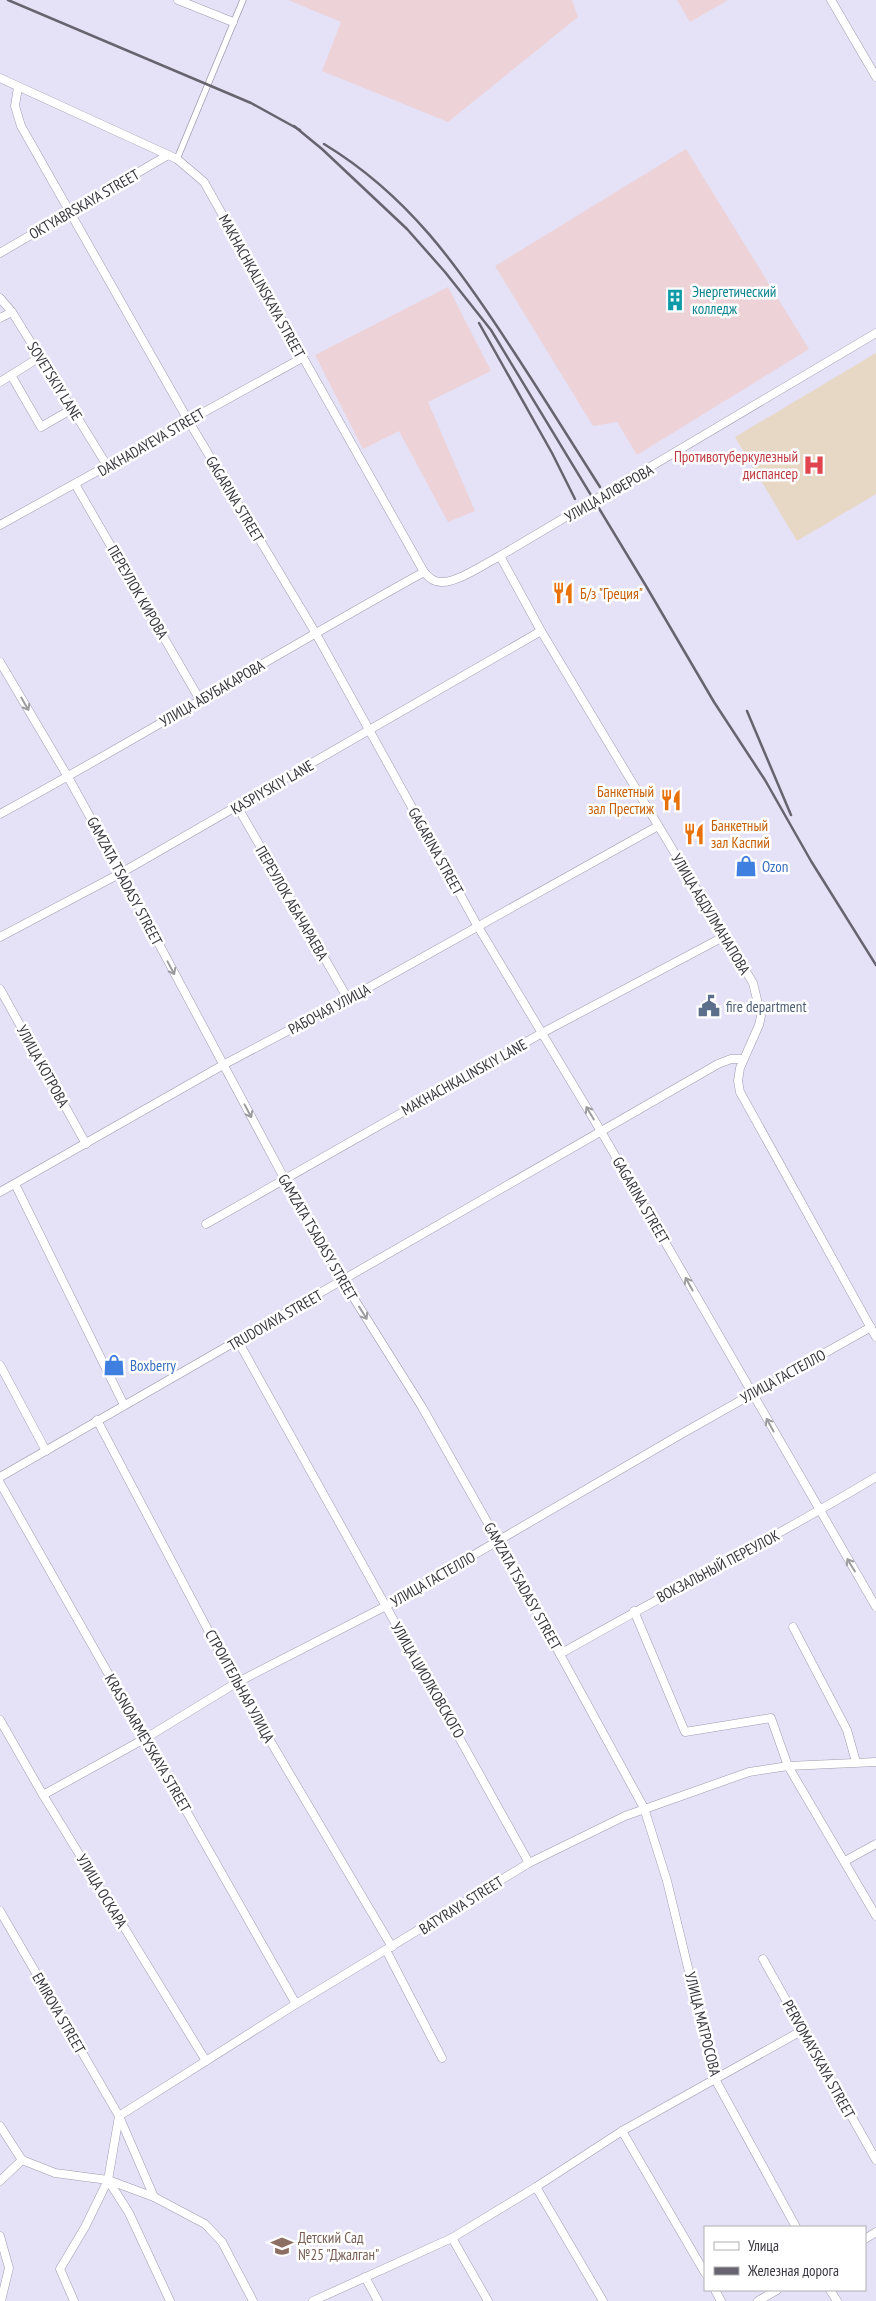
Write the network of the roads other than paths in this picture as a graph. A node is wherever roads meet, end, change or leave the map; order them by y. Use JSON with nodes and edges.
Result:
{"nodes":[{"id":1,"x":178,"y":0,"type":"edge"},
{"id":2,"x":243,"y":0,"type":"edge"},
{"id":3,"x":831,"y":0,"type":"edge"},
{"id":4,"x":233,"y":22,"type":"junction"},
{"id":5,"x":876,"y":77,"type":"edge"},
{"id":6,"x":0,"y":78,"type":"edge"},
{"id":7,"x":18,"y":87,"type":"junction"},
{"id":8,"x":168,"y":155,"type":"junction"},
{"id":9,"x":177,"y":159,"type":"junction"},
{"id":10,"x":71,"y":212,"type":"junction"},
{"id":11,"x":0,"y":253,"type":"edge"},
{"id":12,"x":0,"y":298,"type":"edge"},
{"id":13,"x":12,"y":312,"type":"junction"},
{"id":14,"x":0,"y":318,"type":"edge"},
{"id":15,"x":876,"y":333,"type":"edge"},
{"id":16,"x":40,"y":357,"type":"junction"},
{"id":17,"x":302,"y":358,"type":"junction"},
{"id":18,"x":11,"y":375,"type":"junction"},
{"id":19,"x":0,"y":382,"type":"edge"},
{"id":20,"x":72,"y":409,"type":"junction"},
{"id":21,"x":188,"y":420,"type":"junction"},
{"id":22,"x":108,"y":466,"type":"junction"},
{"id":23,"x":75,"y":484,"type":"junction"},
{"id":24,"x":0,"y":525,"type":"edge"},
{"id":25,"x":500,"y":556,"type":"junction"},
{"id":26,"x":424,"y":572,"type":"junction"},
{"id":27,"x":440,"y":582,"type":"joint"},
{"id":28,"x":541,"y":631,"type":"junction"},
{"id":29,"x":315,"y":632,"type":"junction"},
{"id":30,"x":0,"y":662,"type":"edge"},
{"id":31,"x":200,"y":700,"type":"junction"},
{"id":32,"x":369,"y":731,"type":"junction"},
{"id":33,"x":68,"y":777,"type":"junction"},
{"id":34,"x":237,"y":806,"type":"junction"},
{"id":35,"x":0,"y":814,"type":"edge"},
{"id":36,"x":658,"y":826,"type":"junction"},
{"id":37,"x":120,"y":873,"type":"junction"},
{"id":38,"x":477,"y":925,"type":"junction"},
{"id":39,"x":725,"y":936,"type":"junction"},
{"id":40,"x":0,"y":937,"type":"edge"},
{"id":41,"x":0,"y":989,"type":"edge"},
{"id":42,"x":348,"y":999,"type":"junction"},
{"id":43,"x":542,"y":1033,"type":"junction"},
{"id":44,"x":743,"y":1059,"type":"junction"},
{"id":45,"x":223,"y":1065,"type":"junction"},
{"id":46,"x":602,"y":1132,"type":"junction"},
{"id":47,"x":86,"y":1144,"type":"junction"},
{"id":48,"x":284,"y":1178,"type":"junction"},
{"id":49,"x":15,"y":1184,"type":"junction"},
{"id":50,"x":0,"y":1192,"type":"edge"},
{"id":51,"x":206,"y":1224,"type":"dead end"},
{"id":52,"x":343,"y":1281,"type":"junction"},
{"id":53,"x":871,"y":1327,"type":"junction"},
{"id":54,"x":876,"y":1336,"type":"edge"},
{"id":55,"x":238,"y":1341,"type":"junction"},
{"id":56,"x":0,"y":1364,"type":"edge"},
{"id":57,"x":752,"y":1393,"type":"junction"},
{"id":58,"x":124,"y":1405,"type":"junction"},
{"id":59,"x":97,"y":1420,"type":"junction"},
{"id":60,"x":46,"y":1451,"type":"junction"},
{"id":61,"x":0,"y":1477,"type":"edge"},
{"id":62,"x":876,"y":1477,"type":"edge"},
{"id":63,"x":0,"y":1483,"type":"edge"},
{"id":64,"x":819,"y":1511,"type":"junction"},
{"id":65,"x":498,"y":1541,"type":"junction"},
{"id":66,"x":386,"y":1606,"type":"junction"},
{"id":67,"x":876,"y":1607,"type":"edge"},
{"id":68,"x":634,"y":1611,"type":"junction"},
{"id":69,"x":793,"y":1627,"type":"dead end"},
{"id":70,"x":560,"y":1654,"type":"junction"},
{"id":71,"x":236,"y":1683,"type":"junction"},
{"id":72,"x":0,"y":1720,"type":"edge"},
{"id":73,"x":146,"y":1738,"type":"junction"},
{"id":74,"x":856,"y":1762,"type":"junction"},
{"id":75,"x":876,"y":1762,"type":"edge"},
{"id":76,"x":788,"y":1766,"type":"junction"},
{"id":77,"x":43,"y":1795,"type":"junction"},
{"id":78,"x":644,"y":1808,"type":"junction"},
{"id":79,"x":876,"y":1844,"type":"edge"},
{"id":80,"x":845,"y":1861,"type":"junction"},
{"id":81,"x":529,"y":1863,"type":"junction"},
{"id":82,"x":0,"y":1910,"type":"edge"},
{"id":83,"x":876,"y":1916,"type":"edge"},
{"id":84,"x":389,"y":1949,"type":"junction"},
{"id":85,"x":763,"y":1959,"type":"dead end"},
{"id":86,"x":296,"y":2004,"type":"junction"},
{"id":87,"x":803,"y":2030,"type":"junction"},
{"id":88,"x":442,"y":2058,"type":"dead end"},
{"id":89,"x":206,"y":2061,"type":"junction"},
{"id":90,"x":715,"y":2080,"type":"junction"},
{"id":91,"x":119,"y":2116,"type":"junction"},
{"id":92,"x":0,"y":2126,"type":"edge"},
{"id":93,"x":622,"y":2131,"type":"junction"},
{"id":94,"x":22,"y":2160,"type":"junction"},
{"id":95,"x":876,"y":2160,"type":"edge"},
{"id":96,"x":108,"y":2180,"type":"junction"},
{"id":97,"x":0,"y":2181,"type":"edge"},
{"id":98,"x":536,"y":2187,"type":"junction"},
{"id":99,"x":154,"y":2196,"type":"junction"},
{"id":100,"x":795,"y":2226,"type":"edge"},
{"id":101,"x":0,"y":2236,"type":"edge"},
{"id":102,"x":452,"y":2238,"type":"junction"},
{"id":103,"x":704,"y":2270,"type":"edge"},
{"id":104,"x":365,"y":2277,"type":"junction"},
{"id":105,"x":775,"y":2291,"type":"edge"},
{"id":106,"x":1,"y":2301,"type":"edge"},
{"id":107,"x":74,"y":2301,"type":"edge"},
{"id":108,"x":170,"y":2301,"type":"edge"},
{"id":109,"x":253,"y":2301,"type":"edge"},
{"id":110,"x":314,"y":2301,"type":"edge"},
{"id":111,"x":378,"y":2301,"type":"edge"},
{"id":112,"x":488,"y":2301,"type":"edge"},
{"id":113,"x":603,"y":2301,"type":"edge"},
{"id":114,"x":758,"y":2301,"type":"edge"}],
"edges":[{"from":1,"to":4,"type":"street"},
{"from":2,"to":4,"type":"street"},
{"from":3,"to":5,"type":"street"},
{"from":4,"to":9,"type":"street"},
{"from":6,"to":7,"type":"street","name":"MAKHACHKALINSKAYA STREET"},
{"from":7,"to":8,"type":"street","name":"MAKHACHKALINSKAYA STREET"},
{"from":7,"to":10,"type":"street","name":"GAGARINA STREET"},
{"from":8,"to":9,"type":"street","name":"MAKHACHKALINSKAYA STREET"},
{"from":8,"to":10,"type":"street","name":"OKTYABRSKAYA STREET"},
{"from":9,"to":17,"type":"street","name":"MAKHACHKALINSKAYA STREET"},
{"from":10,"to":11,"type":"street","name":"OKTYABRSKAYA STREET"},
{"from":10,"to":21,"type":"street","name":"GAGARINA STREET"},
{"from":12,"to":13,"type":"street","name":"SOVETSKIY LANE"},
{"from":13,"to":14,"type":"street"},
{"from":13,"to":16,"type":"street","name":"SOVETSKIY LANE"},
{"from":15,"to":25,"type":"street","name":"УЛИЦА АЛФЕРОВА"},
{"from":16,"to":18,"type":"street"},
{"from":16,"to":20,"type":"street","name":"SOVETSKIY LANE"},
{"from":17,"to":21,"type":"street","name":"DAKHADAYEVA STREET"},
{"from":17,"to":26,"type":"street","name":"MAKHACHKALINSKAYA STREET"},
{"from":18,"to":19,"type":"street"},
{"from":18,"to":20,"type":"street"},
{"from":20,"to":22,"type":"street","name":"SOVETSKIY LANE"},
{"from":21,"to":22,"type":"street","name":"DAKHADAYEVA STREET"},
{"from":21,"to":29,"type":"street","name":"GAGARINA STREET"},
{"from":22,"to":23,"type":"street","name":"DAKHADAYEVA STREET"},
{"from":23,"to":24,"type":"street","name":"DAKHADAYEVA STREET"},
{"from":23,"to":31,"type":"street","name":"ПЕРЕУЛОК КИРОВА"},
{"from":25,"to":27,"type":"street","name":"УЛИЦА АЛФЕРОВА"},
{"from":25,"to":28,"type":"street","name":"УЛИЦА АБДУЛМАНАПОВА"},
{"from":26,"to":27,"type":"street","name":"MAKHACHKALINSKAYA STREET"},
{"from":26,"to":29,"type":"street","name":"УЛИЦА АБУБАКАРОВА"},
{"from":28,"to":32,"type":"street","name":"KASPIYSKIY LANE"},
{"from":28,"to":36,"type":"street","name":"УЛИЦА АБДУЛМАНАПОВА"},
{"from":29,"to":31,"type":"street","name":"УЛИЦА АБУБАКАРОВА"},
{"from":29,"to":32,"type":"street","name":"GAGARINA STREET"},
{"from":30,"to":33,"type":"street","name":"GAMZATA TSADASY STREET","one_way":true},
{"from":31,"to":33,"type":"street","name":"УЛИЦА АБУБАКАРОВА"},
{"from":32,"to":34,"type":"street","name":"KASPIYSKIY LANE"},
{"from":32,"to":38,"type":"street","name":"GAGARINA STREET"},
{"from":33,"to":35,"type":"street","name":"УЛИЦА АБУБАКАРОВА"},
{"from":33,"to":37,"type":"street","name":"GAMZATA TSADASY STREET"},
{"from":34,"to":37,"type":"street","name":"KASPIYSKIY LANE"},
{"from":34,"to":42,"type":"street","name":"ПЕРЕУЛОК АБАЧАРАЕВА"},
{"from":36,"to":38,"type":"street","name":"РАБОЧАЯ УЛИЦА"},
{"from":36,"to":39,"type":"street","name":"УЛИЦА АБДУЛМАНАПОВА"},
{"from":37,"to":40,"type":"street","name":"KASPIYSKIY LANE"},
{"from":37,"to":45,"type":"street","name":"GAMZATA TSADASY STREET","one_way":true},
{"from":38,"to":42,"type":"street","name":"РАБОЧАЯ УЛИЦА"},
{"from":38,"to":43,"type":"street","name":"GAGARINA STREET"},
{"from":39,"to":43,"type":"street","name":"MAKHACHKALINSKIY LANE"},
{"from":39,"to":44,"type":"street","name":"УЛИЦА АБДУЛМАНАПОВА"},
{"from":41,"to":47,"type":"street","name":"УЛИЦА КОТРОВА"},
{"from":42,"to":45,"type":"street","name":"РАБОЧАЯ УЛИЦА"},
{"from":46,"to":43,"type":"street","name":"GAGARINA STREET","one_way":true},
{"from":43,"to":48,"type":"street","name":"MAKHACHKALINSKIY LANE"},
{"from":44,"to":46,"type":"street","name":"TRUDOVAYA STREET"},
{"from":44,"to":53,"type":"street","name":"УЛИЦА АБДУЛМАНАПОВА"},
{"from":45,"to":47,"type":"street","name":"РАБОЧАЯ УЛИЦА"},
{"from":45,"to":48,"type":"street","name":"GAMZATA TSADASY STREET","one_way":true},
{"from":46,"to":52,"type":"street","name":"TRUDOVAYA STREET"},
{"from":57,"to":46,"type":"street","name":"GAGARINA STREET","one_way":true},
{"from":47,"to":49,"type":"street","name":"РАБОЧАЯ УЛИЦА"},
{"from":48,"to":51,"type":"street","name":"MAKHACHKALINSKIY LANE"},
{"from":48,"to":52,"type":"street","name":"GAMZATA TSADASY STREET"},
{"from":49,"to":50,"type":"street","name":"РАБОЧАЯ УЛИЦА"},
{"from":49,"to":58,"type":"street"},
{"from":52,"to":55,"type":"street","name":"TRUDOVAYA STREET"},
{"from":52,"to":65,"type":"street","name":"GAMZATA TSADASY STREET","one_way":true},
{"from":53,"to":54,"type":"street","name":"УЛИЦА АБДУЛМАНАПОВА"},
{"from":53,"to":57,"type":"street","name":"УЛИЦА ГАСТЕЛЛО"},
{"from":55,"to":58,"type":"street","name":"TRUDOVAYA STREET"},
{"from":55,"to":66,"type":"street","name":"УЛИЦА ЦИОЛКОВСКОГО"},
{"from":56,"to":60,"type":"street"},
{"from":64,"to":57,"type":"street","name":"GAGARINA STREET","one_way":true},
{"from":57,"to":65,"type":"street","name":"УЛИЦА ГАСТЕЛЛО"},
{"from":58,"to":59,"type":"street","name":"TRUDOVAYA STREET"},
{"from":59,"to":60,"type":"street","name":"TRUDOVAYA STREET"},
{"from":59,"to":71,"type":"street","name":"СТРОИТЕЛЬНАЯ УЛИЦА"},
{"from":60,"to":61,"type":"street","name":"TRUDOVAYA STREET"},
{"from":62,"to":64,"type":"street","name":"ВОКЗАЛЬНЫЙ ПЕРЕУЛОК"},
{"from":63,"to":73,"type":"street","name":"KRASNOARMEYSKAYA STREET"},
{"from":67,"to":64,"type":"street","name":"GAGARINA STREET","one_way":true},
{"from":64,"to":68,"type":"street","name":"ВОКЗАЛЬНЫЙ ПЕРЕУЛОК"},
{"from":65,"to":66,"type":"street","name":"УЛИЦА ГАСТЕЛЛО"},
{"from":65,"to":70,"type":"street","name":"GAMZATA TSADASY STREET"},
{"from":66,"to":71,"type":"street","name":"УЛИЦА ГАСТЕЛЛО"},
{"from":66,"to":81,"type":"street","name":"УЛИЦА ЦИОЛКОВСКОГО"},
{"from":68,"to":70,"type":"street","name":"ВОКЗАЛЬНЫЙ ПЕРЕУЛОК"},
{"from":68,"to":76,"type":"street"},
{"from":69,"to":74,"type":"street"},
{"from":70,"to":78,"type":"street","name":"GAMZATA TSADASY STREET"},
{"from":71,"to":73,"type":"street","name":"УЛИЦА ГАСТЕЛЛО"},
{"from":71,"to":84,"type":"street","name":"СТРОИТЕЛЬНАЯ УЛИЦА"},
{"from":72,"to":77,"type":"street","name":"УЛИЦА ОСКАРА"},
{"from":73,"to":77,"type":"street","name":"УЛИЦА ГАСТЕЛЛО"},
{"from":73,"to":86,"type":"street","name":"KRASNOARMEYSKAYA STREET"},
{"from":74,"to":75,"type":"street","name":"BATYRAYA STREET"},
{"from":74,"to":76,"type":"street","name":"BATYRAYA STREET"},
{"from":76,"to":78,"type":"street","name":"BATYRAYA STREET"},
{"from":76,"to":80,"type":"street"},
{"from":77,"to":89,"type":"street","name":"УЛИЦА ОСКАРА"},
{"from":78,"to":81,"type":"street","name":"BATYRAYA STREET"},
{"from":78,"to":90,"type":"street","name":"УЛИЦА МАТРОСОВА"},
{"from":79,"to":80,"type":"street"},
{"from":80,"to":83,"type":"street"},
{"from":81,"to":84,"type":"street","name":"BATYRAYA STREET"},
{"from":82,"to":91,"type":"street","name":"EMIROVA STREET"},
{"from":84,"to":86,"type":"street","name":"BATYRAYA STREET"},
{"from":84,"to":88,"type":"street","name":"СТРОИТЕЛЬНАЯ УЛИЦА"},
{"from":85,"to":87,"type":"street","name":"PERVOMAYSKAYA STREET"},
{"from":86,"to":89,"type":"street","name":"BATYRAYA STREET"},
{"from":87,"to":90,"type":"street"},
{"from":87,"to":95,"type":"street","name":"PERVOMAYSKAYA STREET"},
{"from":89,"to":91,"type":"street","name":"BATYRAYA STREET"},
{"from":90,"to":93,"type":"street"},
{"from":90,"to":100,"type":"street","name":"УЛИЦА МАТРОСОВА"},
{"from":91,"to":96,"type":"street"},
{"from":91,"to":99,"type":"street","name":"EMIROVA STREET"},
{"from":92,"to":94,"type":"street"},
{"from":93,"to":98,"type":"street"},
{"from":93,"to":103,"type":"street"},
{"from":94,"to":96,"type":"street"},
{"from":94,"to":97,"type":"street"},
{"from":96,"to":99,"type":"street"},
{"from":96,"to":107,"type":"street"},
{"from":96,"to":108,"type":"street"},
{"from":98,"to":102,"type":"street"},
{"from":98,"to":113,"type":"street"},
{"from":99,"to":109,"type":"street"},
{"from":101,"to":106,"type":"street"},
{"from":102,"to":104,"type":"street"},
{"from":102,"to":112,"type":"street"},
{"from":104,"to":110,"type":"street"},
{"from":104,"to":111,"type":"street"},
{"from":105,"to":114,"type":"street"}]}
